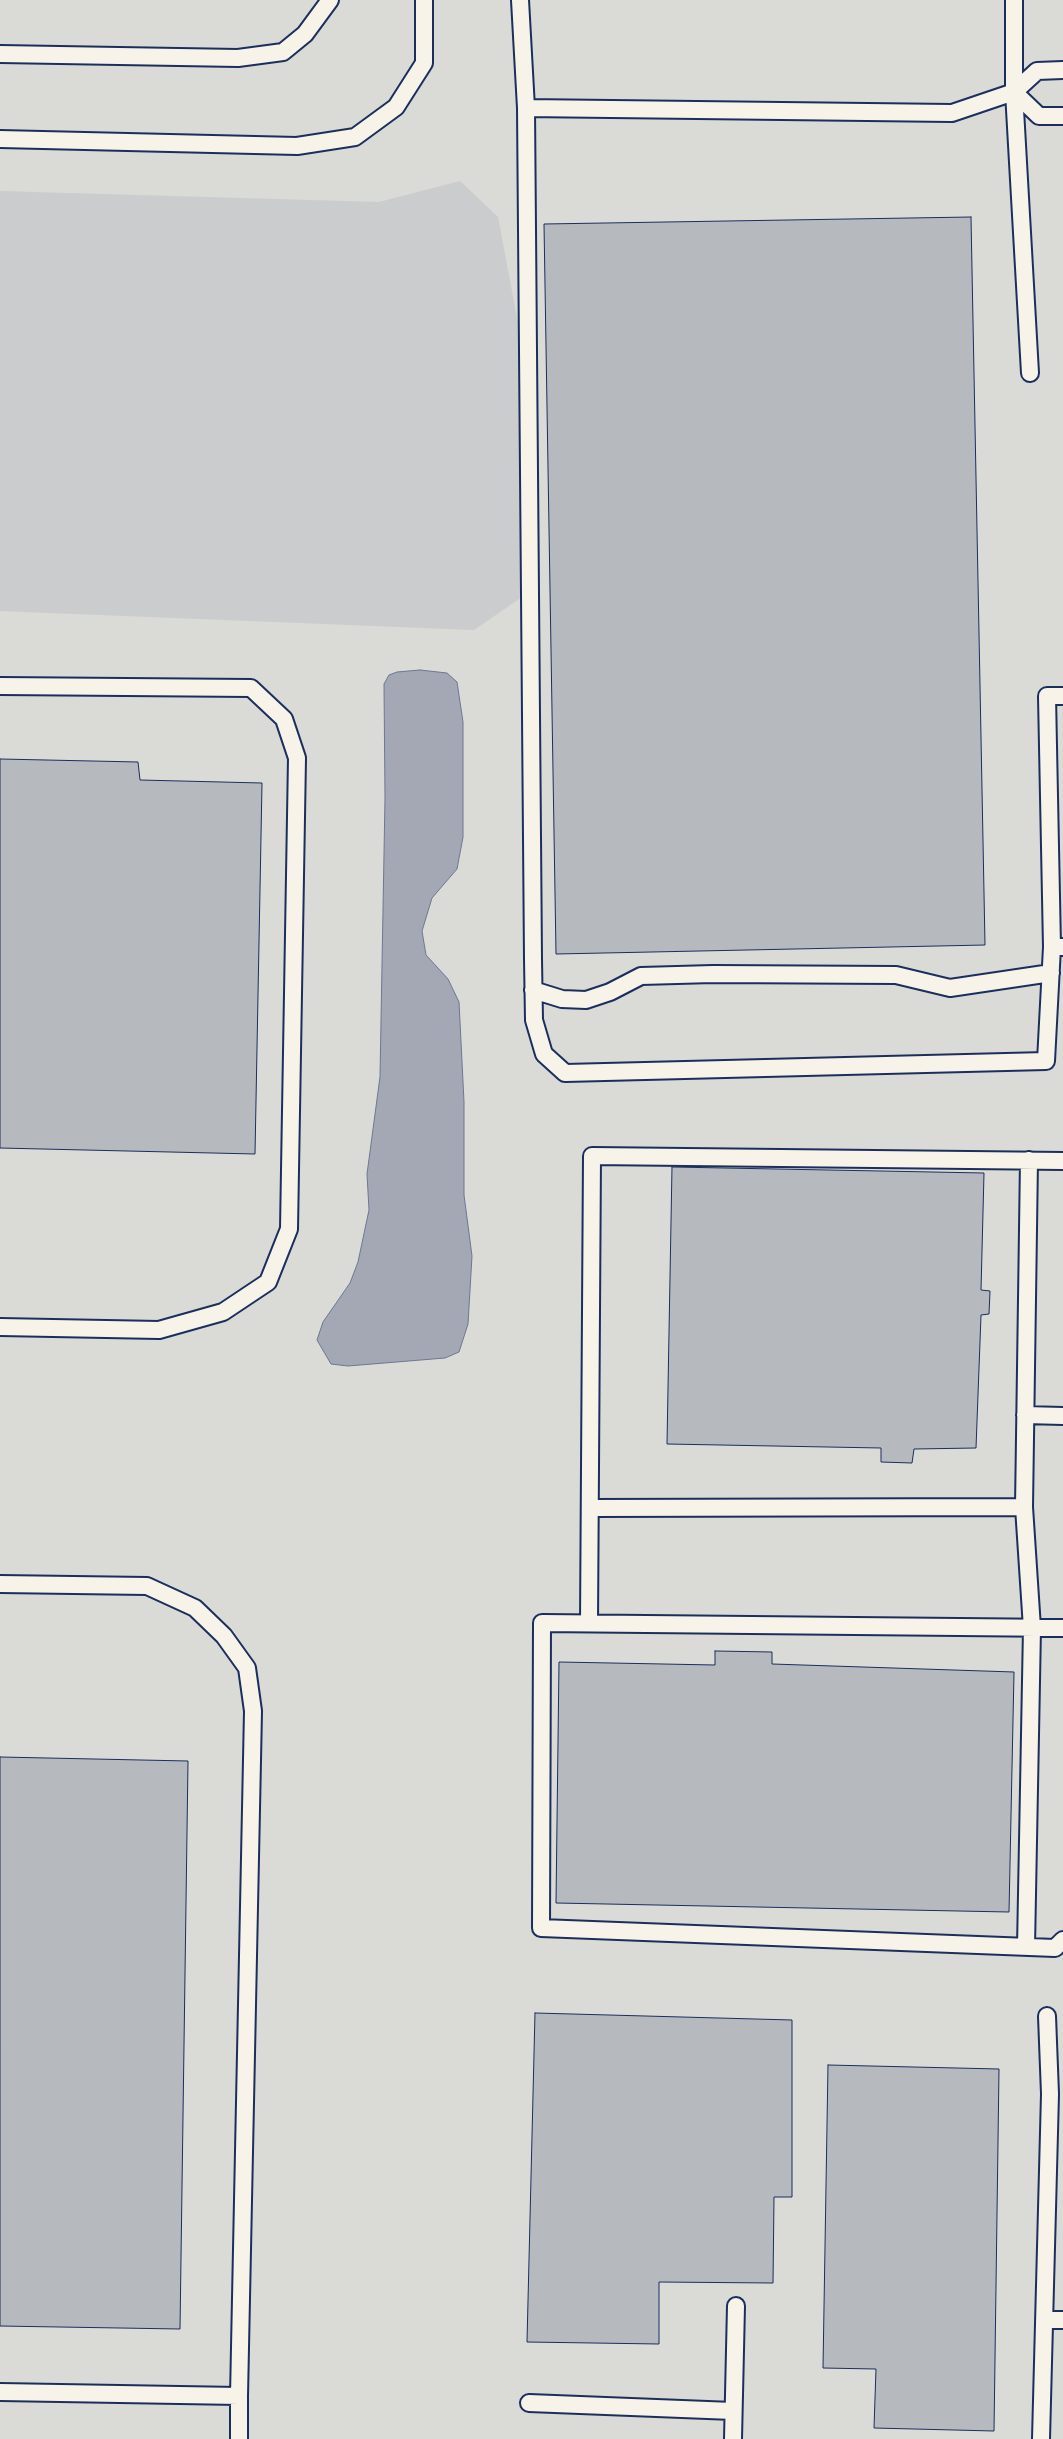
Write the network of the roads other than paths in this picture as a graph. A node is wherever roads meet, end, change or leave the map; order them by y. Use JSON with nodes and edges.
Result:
{"nodes":[{"id":1,"x":330,"y":0,"type":"edge"},
{"id":2,"x":424,"y":0,"type":"edge"},
{"id":3,"x":520,"y":0,"type":"edge"},
{"id":4,"x":1014,"y":0,"type":"edge"},
{"id":5,"x":0,"y":54,"type":"edge"},
{"id":6,"x":1063,"y":70,"type":"edge"},
{"id":7,"x":1014,"y":92,"type":"junction"},
{"id":8,"x":526,"y":108,"type":"junction"},
{"id":9,"x":1063,"y":116,"type":"edge"},
{"id":10,"x":0,"y":139,"type":"edge"},
{"id":11,"x":1030,"y":373,"type":"dead end"},
{"id":12,"x":0,"y":686,"type":"edge"},
{"id":13,"x":1063,"y":696,"type":"edge"},
{"id":14,"x":1057,"y":947,"type":"edge"},
{"id":15,"x":1050,"y":973,"type":"junction"},
{"id":16,"x":533,"y":990,"type":"junction"},
{"id":17,"x":1029,"y":1160,"type":"junction"},
{"id":18,"x":1063,"y":1161,"type":"edge"},
{"id":19,"x":0,"y":1327,"type":"edge"},
{"id":20,"x":1025,"y":1414,"type":"junction"},
{"id":21,"x":1063,"y":1416,"type":"edge"},
{"id":22,"x":1024,"y":1507,"type":"junction"},
{"id":23,"x":590,"y":1508,"type":"junction"},
{"id":24,"x":0,"y":1584,"type":"edge"},
{"id":25,"x":589,"y":1623,"type":"junction"},
{"id":26,"x":1032,"y":1628,"type":"junction"},
{"id":27,"x":1063,"y":1628,"type":"edge"},
{"id":28,"x":1063,"y":1940,"type":"edge"},
{"id":29,"x":1026,"y":1947,"type":"junction"},
{"id":30,"x":1047,"y":2016,"type":"dead end"},
{"id":31,"x":1057,"y":2094,"type":"edge"},
{"id":32,"x":736,"y":2306,"type":"dead end"},
{"id":33,"x":1044,"y":2320,"type":"junction"},
{"id":34,"x":1063,"y":2320,"type":"edge"},
{"id":35,"x":0,"y":2392,"type":"edge"},
{"id":36,"x":239,"y":2396,"type":"junction"},
{"id":37,"x":529,"y":2403,"type":"dead end"},
{"id":38,"x":734,"y":2410,"type":"junction"},
{"id":39,"x":239,"y":2439,"type":"edge"},
{"id":40,"x":733,"y":2439,"type":"edge"},
{"id":41,"x":1041,"y":2439,"type":"edge"}],
"edges":[{"from":1,"to":5,"type":"lane"},
{"from":2,"to":10,"type":"lane"},
{"from":3,"to":8,"type":"lane"},
{"from":4,"to":7,"type":"lane"},
{"from":6,"to":7,"type":"lane"},
{"from":7,"to":8,"type":"lane"},
{"from":7,"to":9,"type":"lane"},
{"from":7,"to":11,"type":"lane"},
{"from":8,"to":16,"type":"lane"},
{"from":12,"to":19,"type":"lane"},
{"from":13,"to":14,"type":"lane"},
{"from":14,"to":15,"type":"lane"},
{"from":15,"to":16,"type":"lane"},
{"from":15,"to":16,"type":"lane"},
{"from":17,"to":18,"type":"lane"},
{"from":17,"to":20,"type":"lane"},
{"from":17,"to":23,"type":"lane"},
{"from":20,"to":21,"type":"lane"},
{"from":20,"to":22,"type":"lane"},
{"from":22,"to":23,"type":"lane"},
{"from":22,"to":26,"type":"lane"},
{"from":23,"to":25,"type":"lane"},
{"from":24,"to":36,"type":"lane"},
{"from":25,"to":26,"type":"lane"},
{"from":25,"to":29,"type":"lane"},
{"from":26,"to":27,"type":"lane"},
{"from":26,"to":29,"type":"lane"},
{"from":28,"to":29,"type":"lane"},
{"from":30,"to":31,"type":"lane"},
{"from":31,"to":33,"type":"lane"},
{"from":32,"to":38,"type":"lane"},
{"from":33,"to":34,"type":"lane"},
{"from":33,"to":41,"type":"lane"},
{"from":35,"to":36,"type":"lane"},
{"from":36,"to":39,"type":"lane"},
{"from":37,"to":38,"type":"lane"},
{"from":38,"to":40,"type":"lane"}]}
